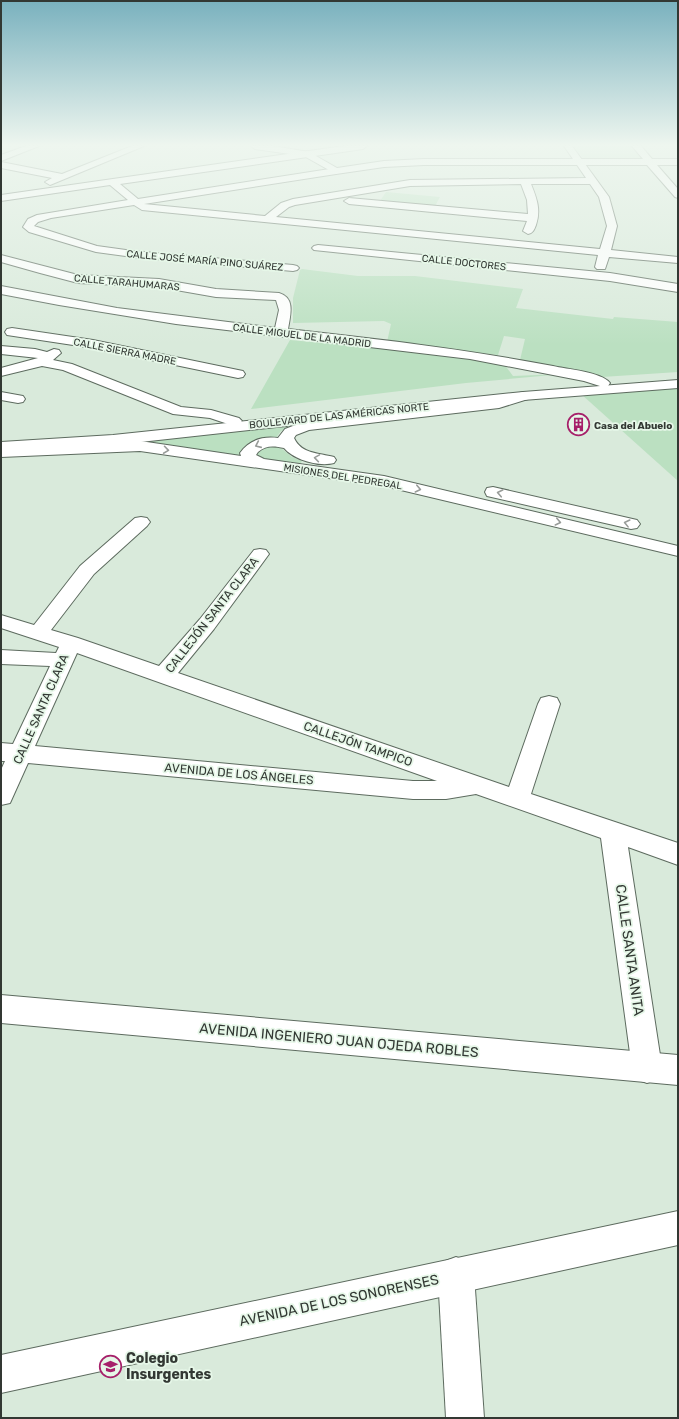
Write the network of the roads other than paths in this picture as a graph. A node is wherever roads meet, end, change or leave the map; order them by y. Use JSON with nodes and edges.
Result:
{"nodes":[{"id":1,"x":39,"y":212,"type":"edge"},
{"id":2,"x":69,"y":212,"type":"edge"},
{"id":3,"x":197,"y":212,"type":"edge"},
{"id":4,"x":276,"y":212,"type":"edge"},
{"id":5,"x":472,"y":212,"type":"edge"},
{"id":6,"x":533,"y":212,"type":"edge"},
{"id":7,"x":608,"y":212,"type":"edge"},
{"id":8,"x":51,"y":215,"type":"junction"},
{"id":9,"x":533,"y":218,"type":"junction"},
{"id":10,"x":268,"y":219,"type":"junction"},
{"id":11,"x":522,"y":244,"type":"junction"},
{"id":12,"x":318,"y":248,"type":"dead end"},
{"id":13,"x":606,"y":253,"type":"junction"},
{"id":14,"x":1,"y":258,"type":"edge"},
{"id":15,"x":678,"y":260,"type":"edge"},
{"id":16,"x":293,"y":268,"type":"dead end"},
{"id":17,"x":610,"y":277,"type":"junction"},
{"id":18,"x":678,"y":288,"type":"edge"},
{"id":19,"x":1,"y":290,"type":"edge"},
{"id":20,"x":12,"y":332,"type":"dead end"},
{"id":21,"x":281,"y":332,"type":"junction"},
{"id":22,"x":69,"y":340,"type":"junction"},
{"id":23,"x":1,"y":350,"type":"edge"},
{"id":24,"x":46,"y":359,"type":"junction"},
{"id":25,"x":1,"y":372,"type":"edge"},
{"id":26,"x":238,"y":374,"type":"dead end"},
{"id":27,"x":678,"y":378,"type":"edge"},
{"id":28,"x":603,"y":383,"type":"junction"},
{"id":29,"x":678,"y":384,"type":"edge"},
{"id":30,"x":1,"y":396,"type":"edge"},
{"id":31,"x":523,"y":396,"type":"junction"},
{"id":32,"x":18,"y":399,"type":"dead end"},
{"id":33,"x":234,"y":421,"type":"junction"},
{"id":34,"x":1,"y":433,"type":"edge"},
{"id":35,"x":288,"y":444,"type":"junction"},
{"id":36,"x":1,"y":446,"type":"edge"},
{"id":37,"x":1,"y":452,"type":"edge"},
{"id":38,"x":260,"y":463,"type":"junction"},
{"id":39,"x":532,"y":508,"type":"junction"},
{"id":40,"x":141,"y":522,"type":"dead end"},
{"id":41,"x":678,"y":536,"type":"edge"},
{"id":42,"x":678,"y":551,"type":"edge"},
{"id":43,"x":260,"y":554,"type":"dead end"},
{"id":44,"x":1,"y":621,"type":"edge"},
{"id":45,"x":38,"y":633,"type":"junction"},
{"id":46,"x":67,"y":652,"type":"junction"},
{"id":47,"x":1,"y":657,"type":"edge"},
{"id":48,"x":163,"y":676,"type":"junction"},
{"id":49,"x":549,"y":704,"type":"dead end"},
{"id":50,"x":11,"y":753,"type":"edge"},
{"id":51,"x":477,"y":786,"type":"junction"},
{"id":52,"x":1,"y":796,"type":"edge"},
{"id":53,"x":517,"y":800,"type":"junction"},
{"id":54,"x":613,"y":832,"type":"junction"},
{"id":55,"x":678,"y":854,"type":"edge"},
{"id":56,"x":1,"y":1009,"type":"edge"},
{"id":57,"x":647,"y":1068,"type":"junction"},
{"id":58,"x":678,"y":1070,"type":"edge"},
{"id":59,"x":678,"y":1228,"type":"edge"},
{"id":60,"x":456,"y":1275,"type":"junction"},
{"id":61,"x":1,"y":1374,"type":"edge"},
{"id":62,"x":465,"y":1418,"type":"edge"}],
"edges":[{"from":1,"to":8,"type":"street"},
{"from":2,"to":8,"type":"street"},
{"from":3,"to":10,"type":"street"},
{"from":4,"to":10,"type":"street"},
{"from":5,"to":9,"type":"street"},
{"from":6,"to":9,"type":"street"},
{"from":7,"to":13,"type":"street"},
{"from":8,"to":16,"type":"street","name":"CALLE JOSÉ MARÍA PINO SUÁREZ"},
{"from":9,"to":11,"type":"street"},
{"from":10,"to":11,"type":"street"},
{"from":11,"to":13,"type":"street"},
{"from":12,"to":17,"type":"street","name":"CALLE DOCTORES"},
{"from":13,"to":15,"type":"street"},
{"from":13,"to":17,"type":"street"},
{"from":14,"to":21,"type":"street","name":"CALLE TARAHUMARAS"},
{"from":17,"to":18,"type":"street","name":"CALLE DOCTORES"},
{"from":19,"to":21,"type":"street","name":"CALLE MIGUEL DE LA MADRID"},
{"from":20,"to":22,"type":"street","name":"CALLE SIERRA MADRE"},
{"from":21,"to":28,"type":"street","name":"CALLE MIGUEL DE LA MADRID"},
{"from":22,"to":24,"type":"street"},
{"from":22,"to":26,"type":"street","name":"CALLE SIERRA MADRE"},
{"from":23,"to":24,"type":"street"},
{"from":24,"to":25,"type":"street"},
{"from":24,"to":33,"type":"street"},
{"from":27,"to":28,"type":"street","name":"BOULEVARD DE LAS AMÉRICAS NORTE"},
{"from":28,"to":33,"type":"street","name":"BOULEVARD DE LAS AMÉRICAS NORTE"},
{"from":29,"to":31,"type":"street","name":"BOULEVARD DE LAS AMÉRICAS NORTE"},
{"from":30,"to":32,"type":"street"},
{"from":31,"to":35,"type":"street","name":"MISIONES DEL PEDREGAL"},
{"from":31,"to":36,"type":"street","name":"BOULEVARD DE LAS AMÉRICAS NORTE"},
{"from":33,"to":34,"type":"street","name":"BOULEVARD DE LAS AMÉRICAS NORTE"},
{"from":35,"to":38,"type":"street","one_way":true},
{"from":39,"to":35,"type":"street","name":"MISIONES DEL PEDREGAL","one_way":true},
{"from":37,"to":38,"type":"street","name":"MISIONES DEL PEDREGAL","one_way":true},
{"from":38,"to":39,"type":"street","name":"MISIONES DEL PEDREGAL","one_way":true},
{"from":41,"to":39,"type":"street","name":"MISIONES DEL PEDREGAL","one_way":true},
{"from":39,"to":42,"type":"street","name":"MISIONES DEL PEDREGAL","one_way":true},
{"from":40,"to":45,"type":"street"},
{"from":43,"to":48,"type":"street","name":"CALLEJÓN SANTA CLARA"},
{"from":44,"to":45,"type":"street","name":"CALLEJÓN TAMPICO"},
{"from":45,"to":46,"type":"street","name":"CALLEJÓN TAMPICO"},
{"from":46,"to":47,"type":"street"},
{"from":46,"to":48,"type":"street","name":"CALLEJÓN TAMPICO"},
{"from":46,"to":50,"type":"street","name":"CALLE SANTA CLARA"},
{"from":48,"to":51,"type":"street","name":"CALLEJÓN TAMPICO"},
{"from":49,"to":53,"type":"street"},
{"from":50,"to":51,"type":"street","name":"AVENIDA DE LOS ÁNGELES"},
{"from":50,"to":52,"type":"street","name":"CALLE SANTA CLARA"},
{"from":51,"to":53,"type":"street","name":"CALLEJÓN TAMPICO"},
{"from":53,"to":54,"type":"street","name":"CALLEJÓN TAMPICO"},
{"from":54,"to":55,"type":"street","name":"CALLEJÓN TAMPICO"},
{"from":54,"to":57,"type":"street","name":"CALLE SANTA ANITA"},
{"from":56,"to":57,"type":"street","name":"AVENIDA INGENIERO JUAN OJEDA ROBLES"},
{"from":57,"to":58,"type":"street","name":"AVENIDA INGENIERO JUAN OJEDA ROBLES"},
{"from":59,"to":60,"type":"street","name":"AVENIDA DE LOS SONORENSES"},
{"from":60,"to":61,"type":"street","name":"AVENIDA DE LOS SONORENSES"},
{"from":60,"to":62,"type":"street"}]}
